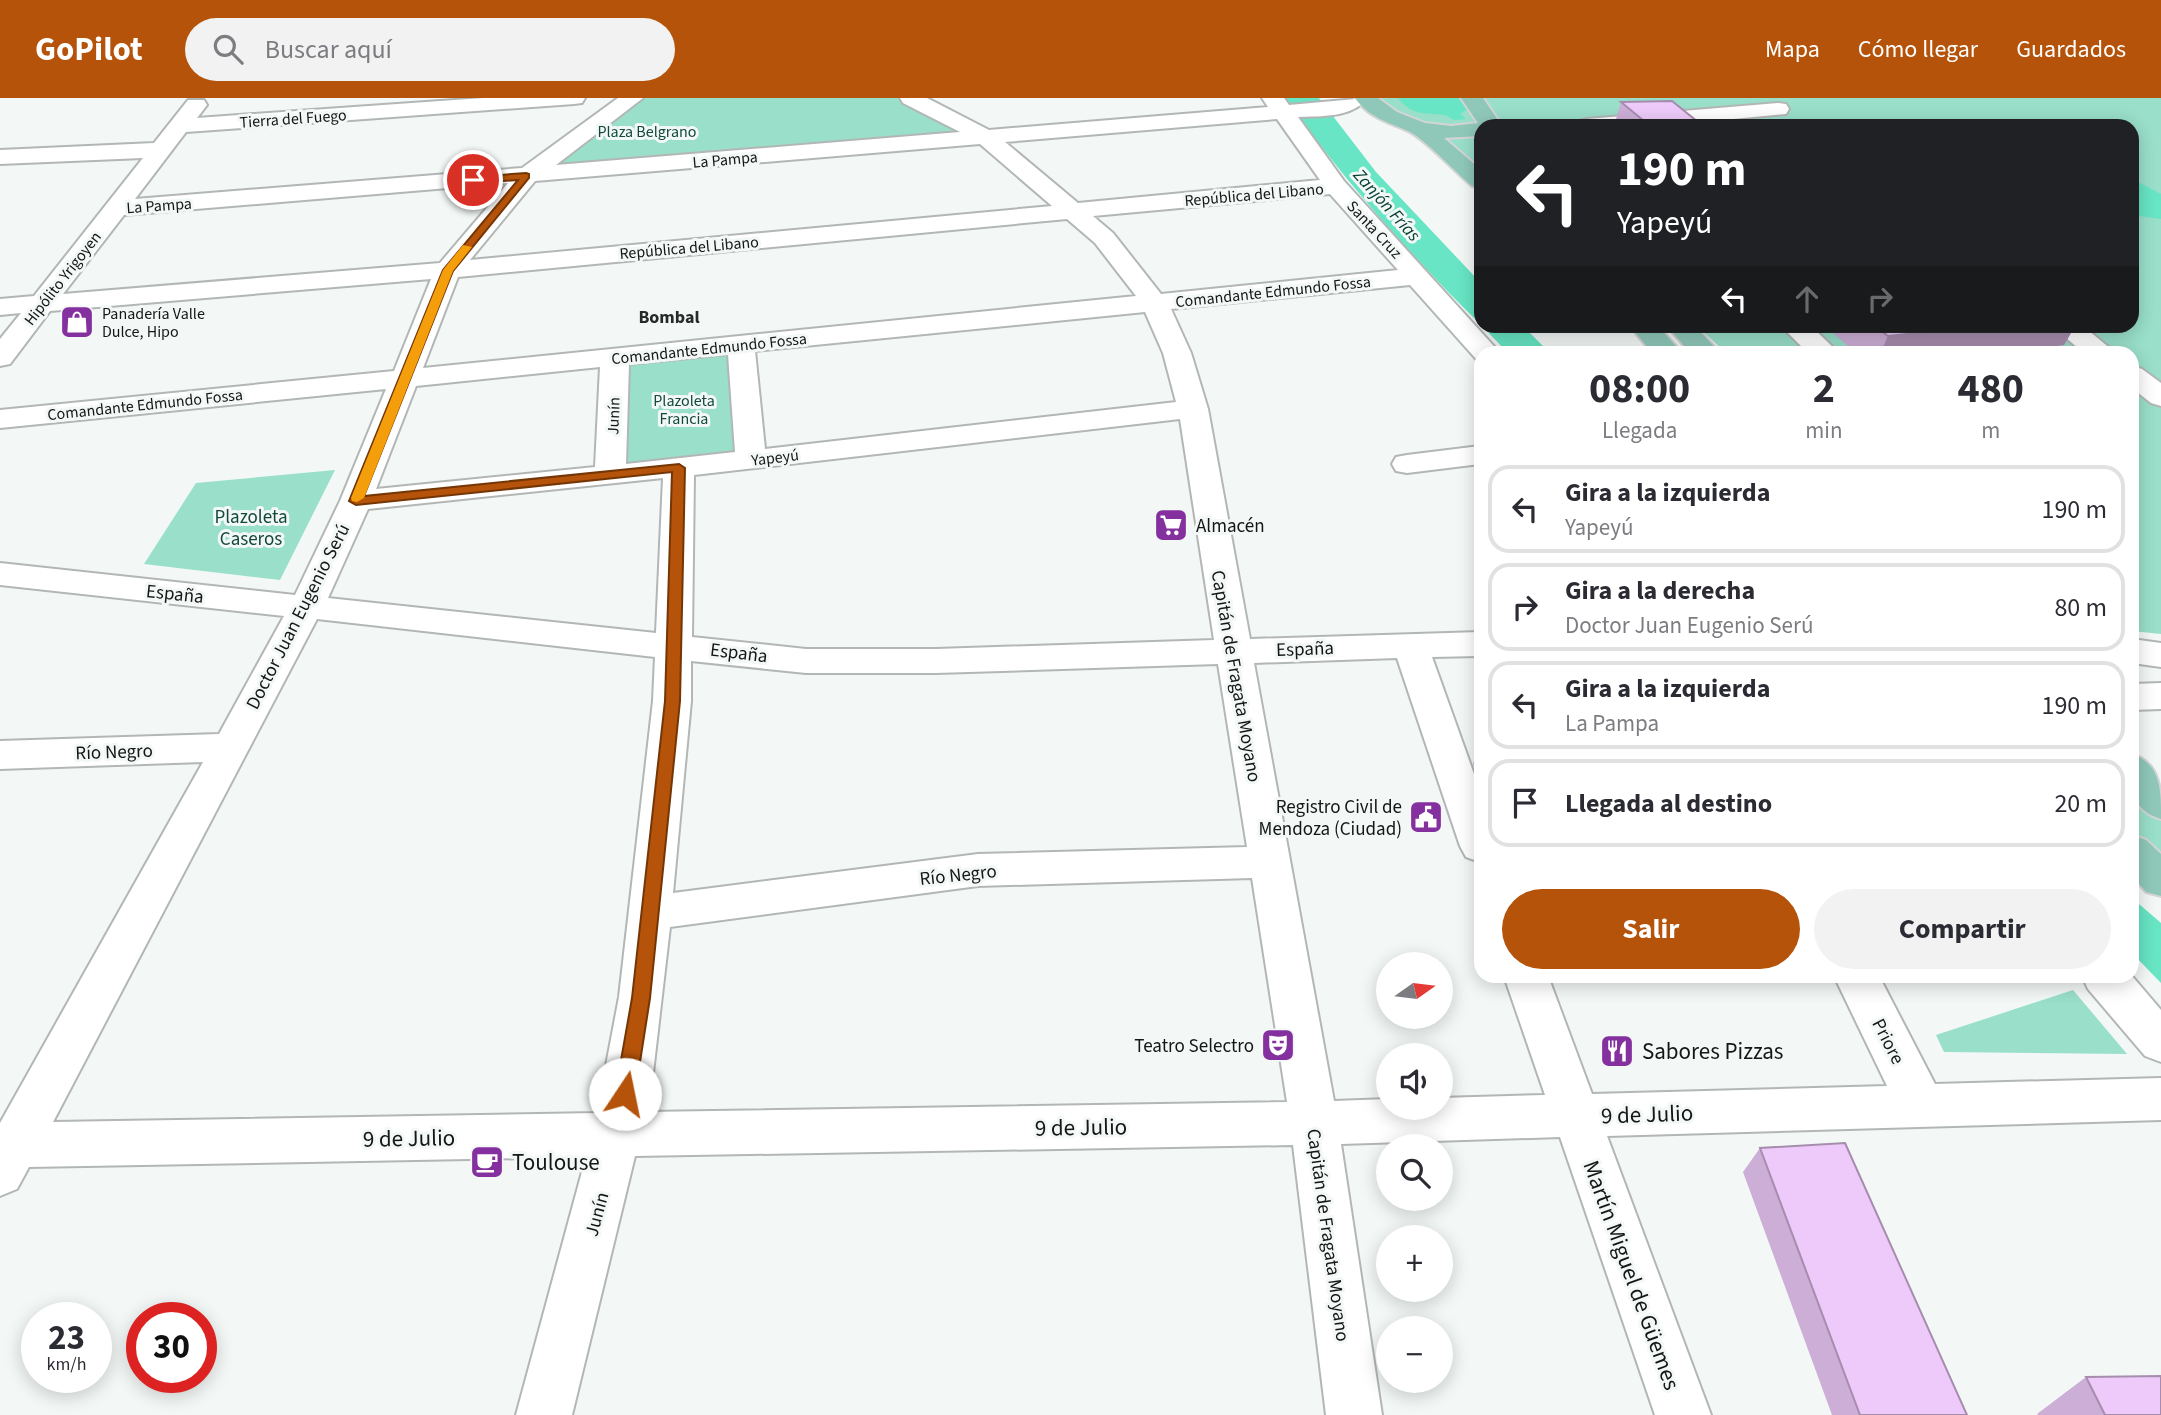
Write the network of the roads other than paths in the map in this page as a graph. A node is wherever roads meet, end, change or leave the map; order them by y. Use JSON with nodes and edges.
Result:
{"nodes":[{"id":1,"x":201,"y":98,"type":"edge"},
{"id":2,"x":575,"y":98,"type":"edge"},
{"id":3,"x":632,"y":98,"type":"edge"},
{"id":4,"x":911,"y":98,"type":"edge"},
{"id":5,"x":1356,"y":98,"type":"edge"},
{"id":6,"x":1366,"y":98,"type":"edge"},
{"id":7,"x":1758,"y":98,"type":"edge"},
{"id":8,"x":1283,"y":107,"type":"edge"},
{"id":9,"x":1330,"y":108,"type":"junction"},
{"id":10,"x":1780,"y":109,"type":"edge"},
{"id":11,"x":1481,"y":113,"type":"edge"},
{"id":12,"x":1388,"y":117,"type":"junction"},
{"id":13,"x":1666,"y":119,"type":"edge"},
{"id":14,"x":179,"y":126,"type":"junction"},
{"id":15,"x":1416,"y":126,"type":"junction"},
{"id":16,"x":986,"y":136,"type":"junction"},
{"id":17,"x":161,"y":150,"type":"junction"},
{"id":18,"x":0,"y":157,"type":"edge"},
{"id":19,"x":526,"y":176,"type":"junction"},
{"id":20,"x":1474,"y":176,"type":"edge"},
{"id":21,"x":1336,"y":186,"type":"junction"},
{"id":22,"x":116,"y":208,"type":"junction"},
{"id":23,"x":1075,"y":211,"type":"junction"},
{"id":24,"x":448,"y":270,"type":"junction"},
{"id":25,"x":1418,"y":276,"type":"junction"},
{"id":26,"x":42,"y":303,"type":"junction"},
{"id":27,"x":1155,"y":303,"type":"junction"},
{"id":28,"x":0,"y":307,"type":"edge"},
{"id":29,"x":1650,"y":333,"type":"edge"},
{"id":30,"x":1687,"y":333,"type":"edge"},
{"id":31,"x":1803,"y":333,"type":"edge"},
{"id":32,"x":2076,"y":333,"type":"edge"},
{"id":33,"x":741,"y":345,"type":"junction"},
{"id":34,"x":1479,"y":346,"type":"edge"},
{"id":35,"x":1662,"y":346,"type":"edge"},
{"id":36,"x":1699,"y":346,"type":"edge"},
{"id":37,"x":1817,"y":346,"type":"edge"},
{"id":38,"x":2093,"y":346,"type":"edge"},
{"id":39,"x":0,"y":358,"type":"edge"},
{"id":40,"x":615,"y":358,"type":"junction"},
{"id":41,"x":403,"y":379,"type":"junction"},
{"id":42,"x":1193,"y":409,"type":"junction"},
{"id":43,"x":0,"y":419,"type":"edge"},
{"id":44,"x":1474,"y":456,"type":"edge"},
{"id":45,"x":751,"y":460,"type":"junction"},
{"id":46,"x":1407,"y":464,"type":"dead end"},
{"id":47,"x":679,"y":468,"type":"junction"},
{"id":48,"x":610,"y":475,"type":"junction"},
{"id":49,"x":356,"y":501,"type":"junction"},
{"id":50,"x":0,"y":574,"type":"edge"},
{"id":51,"x":306,"y":608,"type":"junction"},
{"id":52,"x":1474,"y":644,"type":"edge"},
{"id":53,"x":676,"y":645,"type":"junction"},
{"id":54,"x":1410,"y":645,"type":"junction"},
{"id":55,"x":1232,"y":650,"type":"junction"},
{"id":56,"x":2139,"y":652,"type":"edge"},
{"id":57,"x":2161,"y":655,"type":"edge"},
{"id":58,"x":2161,"y":696,"type":"edge"},
{"id":59,"x":2139,"y":697,"type":"edge"},
{"id":60,"x":229,"y":747,"type":"junction"},
{"id":61,"x":0,"y":755,"type":"edge"},
{"id":62,"x":2139,"y":777,"type":"edge"},
{"id":63,"x":2161,"y":804,"type":"edge"},
{"id":64,"x":1474,"y":829,"type":"edge"},
{"id":65,"x":2139,"y":858,"type":"edge"},
{"id":66,"x":1268,"y":862,"type":"junction"},
{"id":67,"x":2161,"y":880,"type":"edge"},
{"id":68,"x":650,"y":914,"type":"junction"},
{"id":69,"x":1528,"y":983,"type":"edge"},
{"id":70,"x":1860,"y":983,"type":"edge"},
{"id":71,"x":2110,"y":983,"type":"edge"},
{"id":72,"x":2161,"y":1042,"type":"edge"},
{"id":73,"x":2161,"y":1099,"type":"edge"},
{"id":74,"x":1921,"y":1105,"type":"junction"},
{"id":75,"x":1575,"y":1117,"type":"junction"},
{"id":76,"x":1314,"y":1123,"type":"junction"},
{"id":77,"x":616,"y":1135,"type":"junction"},
{"id":78,"x":5,"y":1154,"type":"edge"},
{"id":79,"x":544,"y":1415,"type":"edge"},
{"id":80,"x":1354,"y":1415,"type":"edge"},
{"id":81,"x":1683,"y":1415,"type":"edge"}],
"edges":[{"from":1,"to":14,"type":"street","name":"Hipólito Yrigoyen"},
{"from":2,"to":14,"type":"street","name":"Tierra del Fuego"},
{"from":3,"to":19,"type":"street","name":"Doctor Juan Eugenio Serú"},
{"from":4,"to":16,"type":"street","name":"Capitán de Fragata Moyano"},
{"from":5,"to":9,"type":"street","name":"La Pampa"},
{"from":6,"to":12,"type":"main road"},
{"from":7,"to":10,"type":"street"},
{"from":8,"to":9,"type":"street","name":"La Pampa"},
{"from":8,"to":16,"type":"street","name":"La Pampa"},
{"from":8,"to":21,"type":"street","name":"Santa Cruz"},
{"from":9,"to":12,"type":"street","name":"La Pampa"},
{"from":10,"to":13,"type":"street"},
{"from":11,"to":15,"type":"main road"},
{"from":12,"to":15,"type":"main road"},
{"from":14,"to":17,"type":"street","name":"Hipólito Yrigoyen"},
{"from":15,"to":20,"type":"main road"},
{"from":16,"to":19,"type":"street","name":"La Pampa"},
{"from":16,"to":23,"type":"street","name":"Capitán de Fragata Moyano"},
{"from":17,"to":18,"type":"street"},
{"from":17,"to":22,"type":"street","name":"Hipólito Yrigoyen"},
{"from":19,"to":22,"type":"street","name":"La Pampa"},
{"from":19,"to":24,"type":"street","name":"Doctor Juan Eugenio Serú"},
{"from":21,"to":23,"type":"street","name":"República del Libano"},
{"from":21,"to":25,"type":"street","name":"Santa Cruz"},
{"from":22,"to":26,"type":"street","name":"Hipólito Yrigoyen"},
{"from":23,"to":24,"type":"street","name":"República del Libano"},
{"from":23,"to":27,"type":"street","name":"Capitán de Fragata Moyano"},
{"from":24,"to":26,"type":"street","name":"República del Libano"},
{"from":24,"to":41,"type":"street","name":"Doctor Juan Eugenio Serú"},
{"from":25,"to":27,"type":"street","name":"Comandante Edmundo Fossa"},
{"from":25,"to":34,"type":"street","name":"Santa Cruz"},
{"from":26,"to":28,"type":"street","name":"República del Libano"},
{"from":26,"to":39,"type":"street","name":"Hipólito Yrigoyen"},
{"from":27,"to":33,"type":"street","name":"Comandante Edmundo Fossa"},
{"from":27,"to":42,"type":"street","name":"Capitán de Fragata Moyano"},
{"from":29,"to":35,"type":"main road"},
{"from":30,"to":36,"type":"main road"},
{"from":31,"to":37,"type":"street"},
{"from":32,"to":38,"type":"street"},
{"from":33,"to":40,"type":"street","name":"Comandante Edmundo Fossa"},
{"from":33,"to":45,"type":"street"},
{"from":40,"to":41,"type":"street","name":"Comandante Edmundo Fossa"},
{"from":40,"to":48,"type":"street","name":"Junín"},
{"from":41,"to":43,"type":"street","name":"Comandante Edmundo Fossa"},
{"from":41,"to":49,"type":"street","name":"Doctor Juan Eugenio Serú"},
{"from":42,"to":45,"type":"street","name":"Yapeyú"},
{"from":42,"to":55,"type":"street","name":"Capitán de Fragata Moyano"},
{"from":44,"to":46,"type":"street"},
{"from":45,"to":47,"type":"street","name":"Yapeyú"},
{"from":47,"to":48,"type":"street","name":"Yapeyú"},
{"from":47,"to":53,"type":"street","name":"Junín"},
{"from":48,"to":49,"type":"street","name":"Yapeyú"},
{"from":49,"to":51,"type":"street","name":"Doctor Juan Eugenio Serú"},
{"from":50,"to":51,"type":"street","name":"España"},
{"from":51,"to":53,"type":"street","name":"España"},
{"from":51,"to":60,"type":"street","name":"Doctor Juan Eugenio Serú"},
{"from":52,"to":54,"type":"street","name":"España"},
{"from":53,"to":55,"type":"street","name":"España"},
{"from":53,"to":68,"type":"street","name":"Junín"},
{"from":54,"to":55,"type":"street","name":"España"},
{"from":54,"to":64,"type":"street"},
{"from":55,"to":66,"type":"street","name":"Capitán de Fragata Moyano"},
{"from":56,"to":57,"type":"street"},
{"from":58,"to":59,"type":"street"},
{"from":60,"to":61,"type":"street","name":"Río Negro"},
{"from":60,"to":78,"type":"street","name":"Doctor Juan Eugenio Serú"},
{"from":62,"to":63,"type":"main road"},
{"from":65,"to":67,"type":"main road"},
{"from":66,"to":68,"type":"street","name":"Río Negro"},
{"from":66,"to":76,"type":"street","name":"Capitán de Fragata Moyano"},
{"from":68,"to":77,"type":"street","name":"Junín"},
{"from":69,"to":75,"type":"street","name":"Martín Miguel de Güemes"},
{"from":70,"to":74,"type":"street","name":"Priore"},
{"from":71,"to":72,"type":"street"},
{"from":73,"to":74,"type":"street","name":"9 de Julio"},
{"from":74,"to":75,"type":"street","name":"9 de Julio"},
{"from":75,"to":76,"type":"street","name":"9 de Julio"},
{"from":75,"to":81,"type":"street","name":"Martín Miguel de Güemes"},
{"from":76,"to":77,"type":"street","name":"9 de Julio"},
{"from":76,"to":80,"type":"street","name":"Capitán de Fragata Moyano"},
{"from":77,"to":78,"type":"street","name":"9 de Julio"},
{"from":77,"to":79,"type":"street","name":"Junín"}]}
